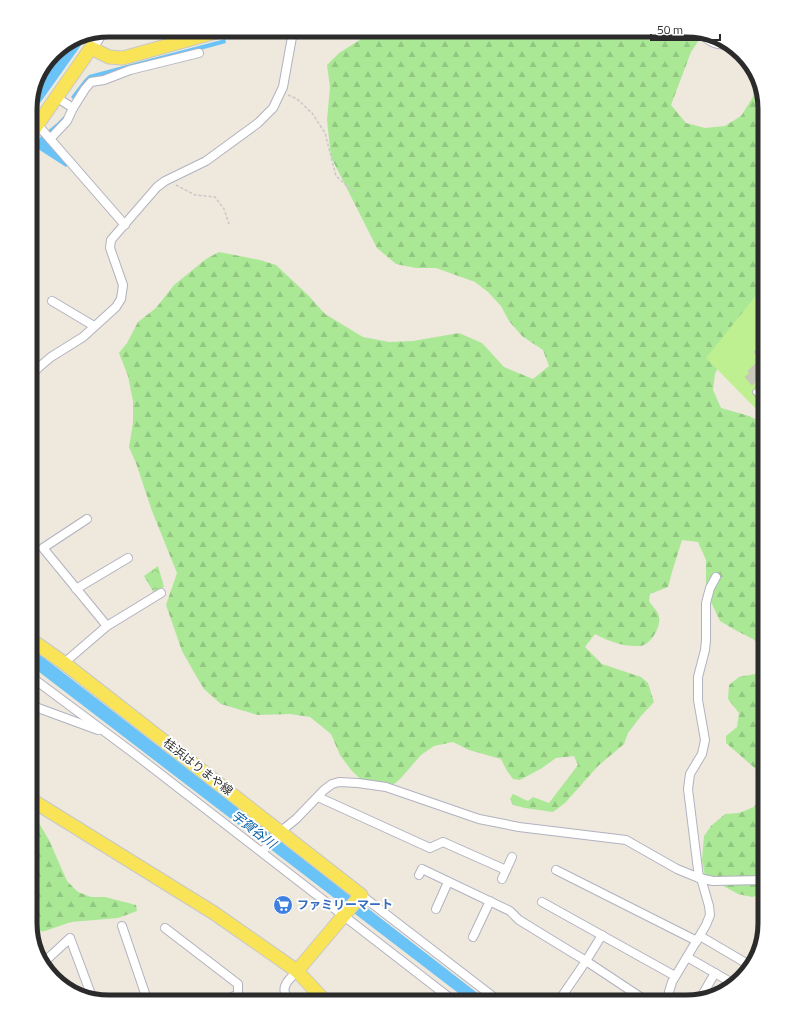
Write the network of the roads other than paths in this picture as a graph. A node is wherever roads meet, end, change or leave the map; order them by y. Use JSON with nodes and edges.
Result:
{"nodes":[{"id":1,"x":198,"y":37,"type":"edge"},
{"id":2,"x":292,"y":37,"type":"edge"},
{"id":3,"x":97,"y":38,"type":"edge"},
{"id":4,"x":91,"y":48,"type":"junction"},
{"id":5,"x":199,"y":53,"type":"dead end"},
{"id":6,"x":56,"y":98,"type":"junction"},
{"id":7,"x":73,"y":108,"type":"junction"},
{"id":8,"x":45,"y":133,"type":"junction"},
{"id":9,"x":37,"y":134,"type":"edge"},
{"id":10,"x":125,"y":225,"type":"junction"},
{"id":11,"x":52,"y":301,"type":"dead end"},
{"id":12,"x":94,"y":326,"type":"junction"},
{"id":13,"x":37,"y":369,"type":"edge"},
{"id":14,"x":87,"y":518,"type":"dead end"},
{"id":15,"x":128,"y":558,"type":"dead end"},
{"id":16,"x":716,"y":578,"type":"dead end"},
{"id":17,"x":76,"y":589,"type":"junction"},
{"id":18,"x":161,"y":593,"type":"dead end"},
{"id":19,"x":107,"y":626,"type":"junction"},
{"id":20,"x":37,"y":644,"type":"edge"},
{"id":21,"x":64,"y":663,"type":"junction"},
{"id":22,"x":37,"y":681,"type":"edge"},
{"id":23,"x":37,"y":708,"type":"edge"},
{"id":24,"x":106,"y":733,"type":"junction"},
{"id":25,"x":318,"y":797,"type":"junction"},
{"id":26,"x":37,"y":804,"type":"edge"},
{"id":27,"x":278,"y":834,"type":"junction"},
{"id":28,"x":264,"y":849,"type":"junction"},
{"id":29,"x":512,"y":857,"type":"dead end"},
{"id":30,"x":506,"y":870,"type":"junction"},
{"id":31,"x":556,"y":870,"type":"dead end"},
{"id":32,"x":419,"y":875,"type":"dead end"},
{"id":33,"x":700,"y":878,"type":"junction"},
{"id":34,"x":502,"y":879,"type":"dead end"},
{"id":35,"x":758,"y":880,"type":"edge"},
{"id":36,"x":448,"y":882,"type":"junction"},
{"id":37,"x":360,"y":898,"type":"junction"},
{"id":38,"x":490,"y":901,"type":"junction"},
{"id":39,"x":542,"y":902,"type":"dead end"},
{"id":40,"x":436,"y":909,"type":"dead end"},
{"id":41,"x":346,"y":914,"type":"junction"},
{"id":42,"x":122,"y":926,"type":"dead end"},
{"id":43,"x":165,"y":928,"type":"dead end"},
{"id":44,"x":602,"y":935,"type":"junction"},
{"id":45,"x":473,"y":937,"type":"dead end"},
{"id":46,"x":698,"y":938,"type":"junction"},
{"id":47,"x":687,"y":956,"type":"junction"},
{"id":48,"x":47,"y":960,"type":"edge"},
{"id":49,"x":586,"y":961,"type":"junction"},
{"id":50,"x":746,"y":963,"type":"edge"},
{"id":51,"x":298,"y":971,"type":"junction"},
{"id":52,"x":714,"y":973,"type":"junction"},
{"id":53,"x":676,"y":976,"type":"junction"},
{"id":54,"x":728,"y":981,"type":"edge"},
{"id":55,"x":90,"y":993,"type":"edge"},
{"id":56,"x":703,"y":993,"type":"edge"},
{"id":57,"x":146,"y":995,"type":"edge"},
{"id":58,"x":236,"y":995,"type":"edge"},
{"id":59,"x":286,"y":995,"type":"edge"},
{"id":60,"x":320,"y":995,"type":"edge"},
{"id":61,"x":446,"y":995,"type":"edge"},
{"id":62,"x":491,"y":995,"type":"edge"},
{"id":63,"x":563,"y":995,"type":"edge"},
{"id":64,"x":637,"y":995,"type":"edge"},
{"id":65,"x":669,"y":995,"type":"edge"}],
"edges":[{"from":1,"to":4,"type":"main road"},
{"from":2,"to":10,"type":"street"},
{"from":3,"to":4,"type":"main road"},
{"from":4,"to":6,"type":"main road"},
{"from":5,"to":7,"type":"street"},
{"from":6,"to":7,"type":"street"},
{"from":6,"to":8,"type":"main road"},
{"from":7,"to":8,"type":"street"},
{"from":8,"to":9,"type":"main road"},
{"from":8,"to":10,"type":"street"},
{"from":10,"to":12,"type":"street"},
{"from":11,"to":12,"type":"street"},
{"from":12,"to":13,"type":"street"},
{"from":14,"to":17,"type":"street"},
{"from":15,"to":17,"type":"street"},
{"from":16,"to":33,"type":"street"},
{"from":17,"to":19,"type":"street"},
{"from":18,"to":19,"type":"street"},
{"from":19,"to":21,"type":"street"},
{"from":20,"to":21,"type":"main road","name":"桂浜はりまや線"},
{"from":21,"to":27,"type":"main road","name":"桂浜はりまや線"},
{"from":22,"to":24,"type":"street"},
{"from":23,"to":24,"type":"street"},
{"from":24,"to":28,"type":"street"},
{"from":25,"to":27,"type":"street"},
{"from":25,"to":30,"type":"street"},
{"from":25,"to":33,"type":"street"},
{"from":26,"to":51,"type":"main road"},
{"from":27,"to":28,"type":"street"},
{"from":27,"to":37,"type":"main road","name":"桂浜はりまや線"},
{"from":28,"to":41,"type":"street"},
{"from":29,"to":30,"type":"street"},
{"from":30,"to":34,"type":"street"},
{"from":31,"to":46,"type":"street"},
{"from":32,"to":36,"type":"street"},
{"from":33,"to":35,"type":"street"},
{"from":33,"to":46,"type":"street"},
{"from":36,"to":38,"type":"street"},
{"from":36,"to":40,"type":"street"},
{"from":37,"to":41,"type":"main road"},
{"from":37,"to":62,"type":"street"},
{"from":38,"to":45,"type":"street"},
{"from":38,"to":49,"type":"street"},
{"from":39,"to":44,"type":"street"},
{"from":41,"to":51,"type":"main road"},
{"from":41,"to":61,"type":"street"},
{"from":42,"to":57,"type":"street"},
{"from":43,"to":58,"type":"street"},
{"from":44,"to":49,"type":"street"},
{"from":44,"to":53,"type":"street"},
{"from":46,"to":47,"type":"street"},
{"from":46,"to":50,"type":"street"},
{"from":47,"to":52,"type":"street"},
{"from":47,"to":53,"type":"street"},
{"from":48,"to":55,"type":"street"},
{"from":49,"to":63,"type":"street"},
{"from":49,"to":64,"type":"street"},
{"from":51,"to":59,"type":"street"},
{"from":51,"to":60,"type":"main road"},
{"from":52,"to":54,"type":"street"},
{"from":52,"to":56,"type":"street"},
{"from":53,"to":65,"type":"street"}]}
